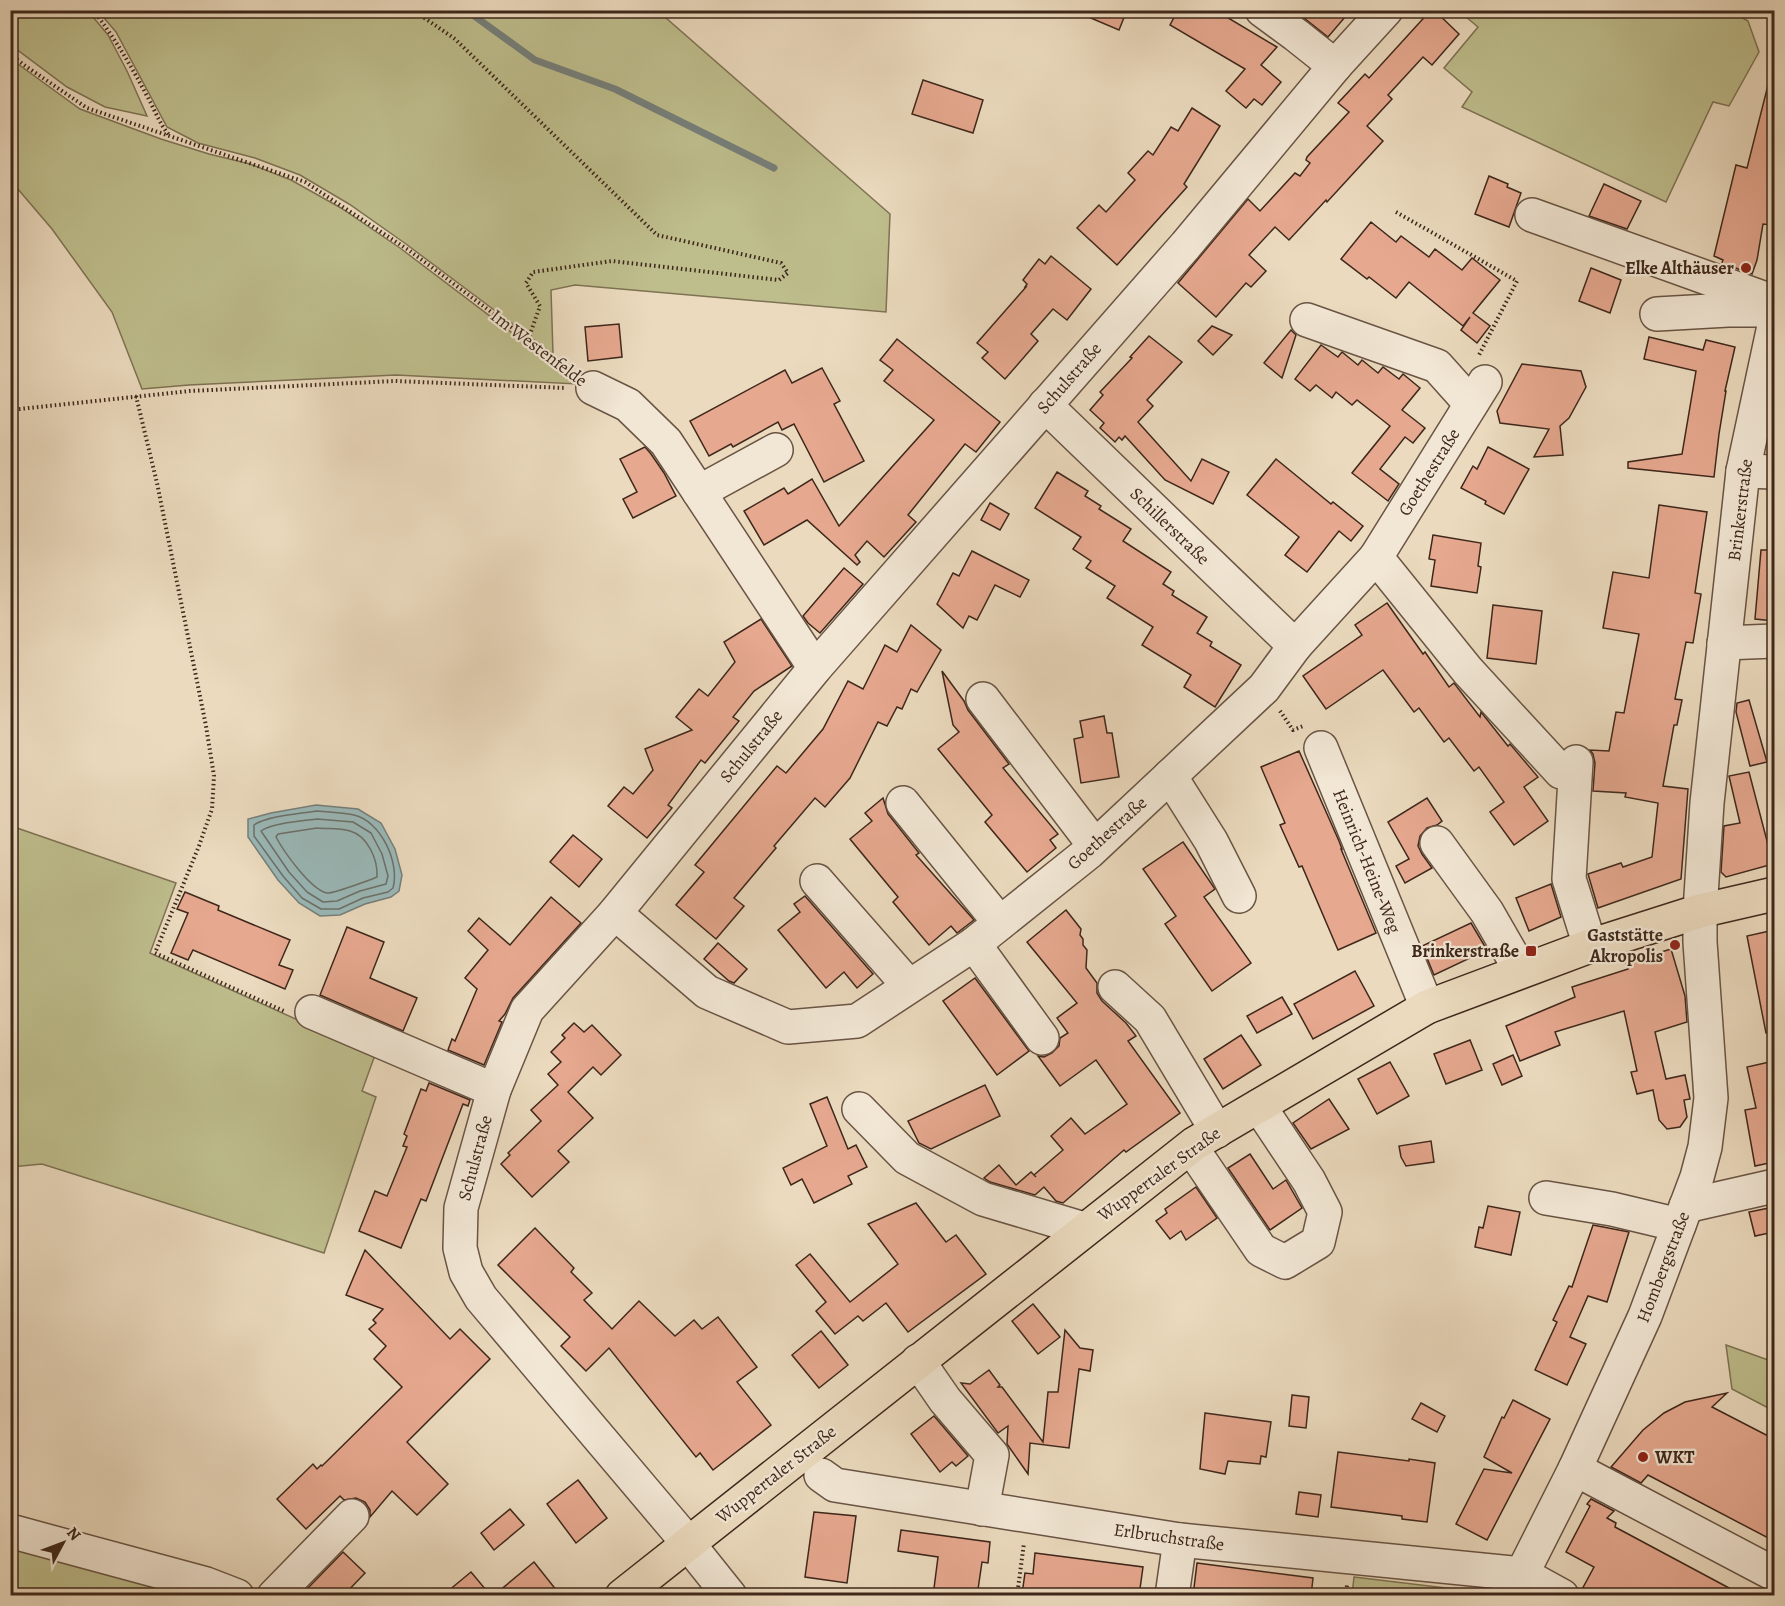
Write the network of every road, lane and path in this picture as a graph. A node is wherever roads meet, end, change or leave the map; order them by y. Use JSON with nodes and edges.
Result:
{"nodes":[{"id":1,"x":93,"y":10,"type":"edge"},
{"id":2,"x":413,"y":10,"type":"edge"},
{"id":3,"x":1262,"y":10,"type":"edge"},
{"id":4,"x":1386,"y":10,"type":"edge"},
{"id":5,"x":10,"y":54,"type":"edge"},
{"id":6,"x":1335,"y":66,"type":"junction"},
{"id":7,"x":170,"y":135,"type":"junction"},
{"id":8,"x":1396,"y":212,"type":"dead end"},
{"id":9,"x":1532,"y":215,"type":"dead end"},
{"id":10,"x":1774,"y":302,"type":"edge"},
{"id":11,"x":1774,"y":310,"type":"edge"},
{"id":12,"x":1658,"y":314,"type":"dead end"},
{"id":13,"x":1307,"y":320,"type":"dead end"},
{"id":14,"x":1774,"y":326,"type":"edge"},
{"id":15,"x":528,"y":340,"type":"junction"},
{"id":16,"x":593,"y":388,"type":"junction"},
{"id":17,"x":1477,"y":395,"type":"junction"},
{"id":18,"x":136,"y":396,"type":"junction"},
{"id":19,"x":1045,"y":405,"type":"junction"},
{"id":20,"x":10,"y":410,"type":"edge"},
{"id":21,"x":776,"y":450,"type":"dead end"},
{"id":22,"x":1759,"y":472,"type":"edge"},
{"id":23,"x":699,"y":492,"type":"junction"},
{"id":24,"x":1376,"y":557,"type":"junction"},
{"id":25,"x":1774,"y":641,"type":"edge"},
{"id":26,"x":1724,"y":643,"type":"junction"},
{"id":27,"x":1295,"y":646,"type":"junction"},
{"id":28,"x":815,"y":668,"type":"junction"},
{"id":29,"x":1264,"y":688,"type":"junction"},
{"id":30,"x":983,"y":699,"type":"dead end"},
{"id":31,"x":1321,"y":748,"type":"joint"},
{"id":32,"x":1170,"y":776,"type":"junction"},
{"id":33,"x":903,"y":803,"type":"dead end"},
{"id":34,"x":1437,"y":843,"type":"dead end"},
{"id":35,"x":1095,"y":846,"type":"junction"},
{"id":36,"x":817,"y":881,"type":"dead end"},
{"id":37,"x":1774,"y":894,"type":"edge"},
{"id":38,"x":1239,"y":896,"type":"dead end"},
{"id":39,"x":1700,"y":912,"type":"junction"},
{"id":40,"x":615,"y":913,"type":"junction"},
{"id":41,"x":999,"y":923,"type":"junction"},
{"id":42,"x":974,"y":944,"type":"junction"},
{"id":43,"x":1590,"y":946,"type":"junction"},
{"id":44,"x":1521,"y":971,"type":"junction"},
{"id":45,"x":909,"y":986,"type":"junction"},
{"id":46,"x":1115,"y":987,"type":"dead end"},
{"id":47,"x":1428,"y":1007,"type":"junction"},
{"id":48,"x":312,"y":1012,"type":"joint"},
{"id":49,"x":1042,"y":1038,"type":"dead end"},
{"id":50,"x":494,"y":1090,"type":"junction"},
{"id":51,"x":1259,"y":1106,"type":"junction"},
{"id":52,"x":859,"y":1109,"type":"dead end"},
{"id":53,"x":1204,"y":1139,"type":"junction"},
{"id":54,"x":1774,"y":1186,"type":"edge"},
{"id":55,"x":1546,"y":1198,"type":"dead end"},
{"id":56,"x":1682,"y":1216,"type":"junction"},
{"id":57,"x":1084,"y":1229,"type":"junction"},
{"id":58,"x":918,"y":1360,"type":"junction"},
{"id":59,"x":1575,"y":1469,"type":"junction"},
{"id":60,"x":821,"y":1475,"type":"dead end"},
{"id":61,"x":982,"y":1509,"type":"junction"},
{"id":62,"x":352,"y":1516,"type":"dead end"},
{"id":63,"x":1028,"y":1516,"type":"junction"},
{"id":64,"x":10,"y":1531,"type":"edge"},
{"id":65,"x":1180,"y":1540,"type":"junction"},
{"id":66,"x":688,"y":1544,"type":"junction"},
{"id":67,"x":1774,"y":1574,"type":"edge"},
{"id":68,"x":1516,"y":1585,"type":"edge"},
{"id":69,"x":237,"y":1596,"type":"edge"},
{"id":70,"x":274,"y":1596,"type":"edge"},
{"id":71,"x":622,"y":1596,"type":"edge"},
{"id":72,"x":730,"y":1596,"type":"edge"},
{"id":73,"x":1017,"y":1596,"type":"edge"},
{"id":74,"x":1172,"y":1596,"type":"edge"},
{"id":75,"x":1562,"y":1596,"type":"edge"}],
"edges":[{"from":1,"to":7,"type":"path"},
{"from":2,"to":15,"type":"path"},
{"from":3,"to":6,"type":"street"},
{"from":4,"to":6,"type":"street","name":"Schulstraße"},
{"from":5,"to":7,"type":"path","name":"Im Westenfelde"},
{"from":6,"to":19,"type":"street","name":"Schulstraße"},
{"from":7,"to":15,"type":"path","name":"Im Westenfelde"},
{"from":8,"to":17,"type":"path"},
{"from":9,"to":10,"type":"street"},
{"from":11,"to":12,"type":"street"},
{"from":13,"to":17,"type":"street"},
{"from":14,"to":22,"type":"street","name":"Brinkerstraße"},
{"from":15,"to":16,"type":"path","name":"Im Westenfelde"},
{"from":16,"to":18,"type":"path"},
{"from":16,"to":23,"type":"street","name":"Im Westenfelde"},
{"from":17,"to":24,"type":"street","name":"Goethestraße"},
{"from":18,"to":20,"type":"path"},
{"from":18,"to":48,"type":"path"},
{"from":19,"to":27,"type":"street","name":"Schillerstraße"},
{"from":19,"to":28,"type":"street","name":"Schulstraße"},
{"from":21,"to":23,"type":"street"},
{"from":22,"to":26,"type":"street","name":"Brinkerstraße"},
{"from":23,"to":28,"type":"street","name":"Im Westenfelde"},
{"from":24,"to":27,"type":"street","name":"Goethestraße"},
{"from":24,"to":43,"type":"street"},
{"from":25,"to":26,"type":"street"},
{"from":26,"to":39,"type":"street","name":"Brinkerstraße"},
{"from":27,"to":29,"type":"street","name":"Goethestraße"},
{"from":28,"to":40,"type":"street","name":"Schulstraße"},
{"from":29,"to":31,"type":"path"},
{"from":29,"to":32,"type":"street","name":"Goethestraße"},
{"from":30,"to":35,"type":"street"},
{"from":31,"to":47,"type":"street","name":"Heinrich-Heine-Weg"},
{"from":32,"to":35,"type":"street","name":"Goethestraße"},
{"from":32,"to":38,"type":"street"},
{"from":33,"to":41,"type":"street"},
{"from":34,"to":44,"type":"street"},
{"from":35,"to":41,"type":"street","name":"Goethestraße"},
{"from":36,"to":45,"type":"street"},
{"from":37,"to":39,"type":"main road","name":"Wuppertaler Straße"},
{"from":39,"to":43,"type":"main road","name":"Wuppertaler Straße"},
{"from":39,"to":56,"type":"street","name":"Hombergstraße"},
{"from":40,"to":45,"type":"street","name":"Goethestraße"},
{"from":40,"to":50,"type":"street","name":"Schulstraße"},
{"from":41,"to":42,"type":"street","name":"Goethestraße"},
{"from":42,"to":45,"type":"street","name":"Goethestraße"},
{"from":42,"to":49,"type":"street"},
{"from":43,"to":44,"type":"main road","name":"Wuppertaler Straße"},
{"from":44,"to":47,"type":"main road","name":"Wuppertaler Straße"},
{"from":46,"to":53,"type":"street"},
{"from":47,"to":51,"type":"main road","name":"Wuppertaler Straße"},
{"from":48,"to":50,"type":"street"},
{"from":50,"to":66,"type":"street","name":"Schulstraße"},
{"from":51,"to":53,"type":"main road","name":"Wuppertaler Straße"},
{"from":51,"to":53,"type":"street"},
{"from":52,"to":57,"type":"street"},
{"from":53,"to":57,"type":"main road","name":"Wuppertaler Straße"},
{"from":54,"to":56,"type":"street"},
{"from":55,"to":56,"type":"street"},
{"from":56,"to":59,"type":"street","name":"Hombergstraße"},
{"from":57,"to":58,"type":"main road","name":"Wuppertaler Straße"},
{"from":58,"to":61,"type":"street"},
{"from":58,"to":66,"type":"main road","name":"Wuppertaler Straße"},
{"from":59,"to":67,"type":"street"},
{"from":59,"to":68,"type":"street","name":"Hombergstraße"},
{"from":60,"to":61,"type":"street","name":"Erlbruchstraße"},
{"from":61,"to":63,"type":"street","name":"Erlbruchstraße"},
{"from":62,"to":70,"type":"street"},
{"from":63,"to":65,"type":"street","name":"Erlbruchstraße"},
{"from":63,"to":73,"type":"path"},
{"from":64,"to":69,"type":"street"},
{"from":65,"to":68,"type":"street","name":"Erlbruchstraße"},
{"from":65,"to":74,"type":"street"},
{"from":66,"to":71,"type":"main road","name":"Wuppertaler Straße"},
{"from":66,"to":72,"type":"street","name":"Schulstraße"},
{"from":68,"to":75,"type":"street"}]}
